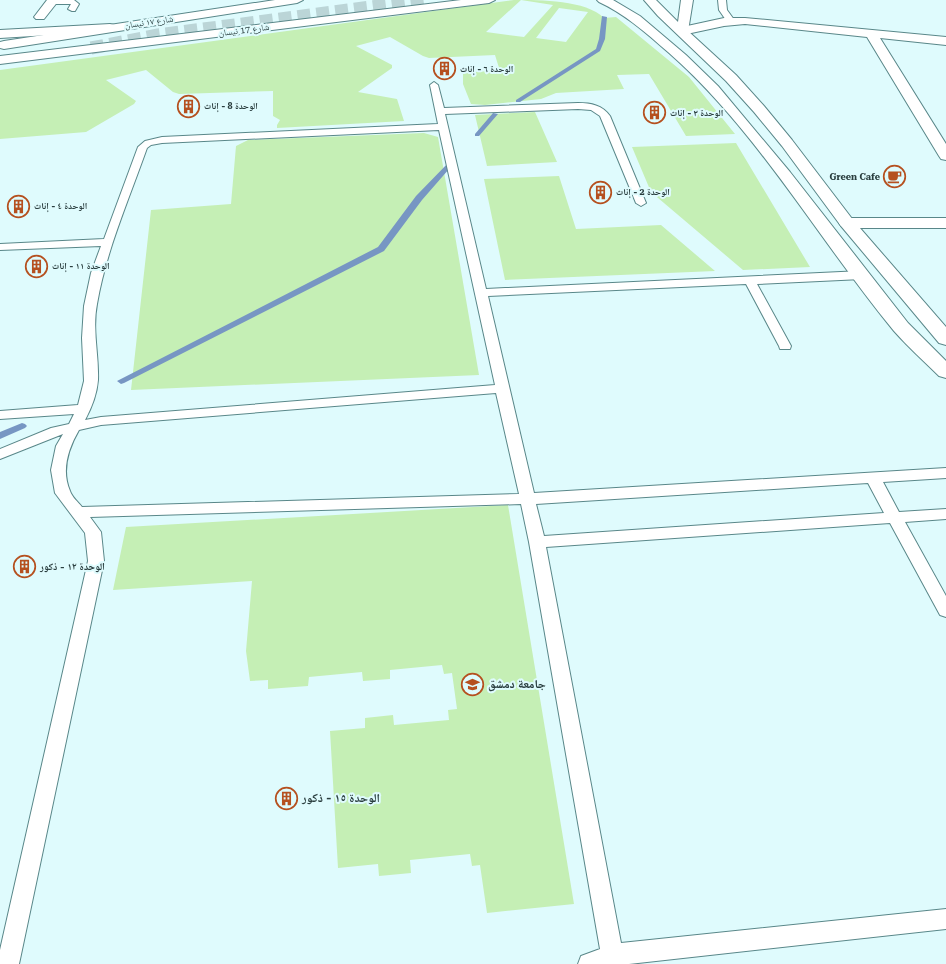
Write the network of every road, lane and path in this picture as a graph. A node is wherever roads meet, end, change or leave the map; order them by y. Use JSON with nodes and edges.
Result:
{"nodes":[{"id":1,"x":297,"y":0,"type":"edge"},
{"id":2,"x":489,"y":0,"type":"edge"},
{"id":3,"x":603,"y":0,"type":"edge"},
{"id":4,"x":650,"y":0,"type":"edge"},
{"id":5,"x":686,"y":0,"type":"edge"},
{"id":6,"x":722,"y":0,"type":"edge"},
{"id":7,"x":52,"y":1,"type":"edge"},
{"id":8,"x":72,"y":9,"type":"dead end"},
{"id":9,"x":40,"y":17,"type":"dead end"},
{"id":10,"x":731,"y":21,"type":"junction"},
{"id":11,"x":110,"y":28,"type":"junction"},
{"id":12,"x":682,"y":31,"type":"junction"},
{"id":13,"x":871,"y":33,"type":"junction"},
{"id":14,"x":0,"y":34,"type":"edge"},
{"id":15,"x":945,"y":42,"type":"edge"},
{"id":16,"x":0,"y":46,"type":"edge"},
{"id":17,"x":0,"y":60,"type":"edge"},
{"id":18,"x":434,"y":85,"type":"dead end"},
{"id":19,"x":440,"y":111,"type":"junction"},
{"id":20,"x":443,"y":127,"type":"junction"},
{"id":21,"x":946,"y":156,"type":"edge"},
{"id":22,"x":641,"y":203,"type":"dead end"},
{"id":23,"x":847,"y":223,"type":"junction"},
{"id":24,"x":946,"y":223,"type":"edge"},
{"id":25,"x":108,"y":242,"type":"junction"},
{"id":26,"x":0,"y":247,"type":"edge"},
{"id":27,"x":862,"y":275,"type":"junction"},
{"id":28,"x":750,"y":281,"type":"junction"},
{"id":29,"x":481,"y":294,"type":"junction"},
{"id":30,"x":946,"y":340,"type":"edge"},
{"id":31,"x":785,"y":346,"type":"dead end"},
{"id":32,"x":946,"y":372,"type":"edge"},
{"id":33,"x":502,"y":388,"type":"junction"},
{"id":34,"x":84,"y":409,"type":"junction"},
{"id":35,"x":0,"y":415,"type":"edge"},
{"id":36,"x":75,"y":426,"type":"junction"},
{"id":37,"x":0,"y":454,"type":"edge"},
{"id":38,"x":946,"y":473,"type":"edge"},
{"id":39,"x":873,"y":478,"type":"junction"},
{"id":40,"x":527,"y":499,"type":"junction"},
{"id":41,"x":79,"y":512,"type":"junction"},
{"id":42,"x":946,"y":514,"type":"edge"},
{"id":43,"x":895,"y":518,"type":"junction"},
{"id":44,"x":537,"y":542,"type":"junction"},
{"id":45,"x":946,"y":611,"type":"edge"},
{"id":46,"x":946,"y":919,"type":"edge"},
{"id":47,"x":612,"y":955,"type":"junction"},
{"id":48,"x":8,"y":964,"type":"edge"},
{"id":49,"x":589,"y":964,"type":"edge"}],
"edges":[{"from":1,"to":11,"type":"main road","name":"شارع ١٧ نيسان"},
{"from":2,"to":17,"type":"main road","name":"شارع 17 نيسان"},
{"from":3,"to":27,"type":"main road"},
{"from":4,"to":12,"type":"main road"},
{"from":5,"to":12,"type":"main road"},
{"from":6,"to":10,"type":"lane"},
{"from":7,"to":8,"type":"lane"},
{"from":7,"to":9,"type":"main road"},
{"from":10,"to":12,"type":"main road"},
{"from":10,"to":13,"type":"main road"},
{"from":11,"to":14,"type":"main road"},
{"from":11,"to":16,"type":"main road","name":"شارع ١٧ نيسان"},
{"from":12,"to":23,"type":"main road"},
{"from":13,"to":15,"type":"main road"},
{"from":13,"to":21,"type":"main road"},
{"from":18,"to":19,"type":"lane"},
{"from":19,"to":20,"type":"lane"},
{"from":19,"to":22,"type":"lane"},
{"from":20,"to":25,"type":"lane"},
{"from":20,"to":29,"type":"lane"},
{"from":23,"to":24,"type":"main road"},
{"from":23,"to":30,"type":"main road"},
{"from":25,"to":26,"type":"lane"},
{"from":25,"to":34,"type":"lane"},
{"from":27,"to":28,"type":"lane"},
{"from":27,"to":32,"type":"main road"},
{"from":28,"to":29,"type":"lane"},
{"from":28,"to":31,"type":"lane"},
{"from":29,"to":33,"type":"lane"},
{"from":33,"to":36,"type":"lane"},
{"from":33,"to":40,"type":"lane"},
{"from":34,"to":35,"type":"lane"},
{"from":34,"to":36,"type":"lane"},
{"from":36,"to":37,"type":"lane"},
{"from":36,"to":41,"type":"lane"},
{"from":38,"to":39,"type":"lane"},
{"from":39,"to":40,"type":"lane"},
{"from":39,"to":43,"type":"lane"},
{"from":40,"to":41,"type":"lane"},
{"from":40,"to":44,"type":"lane"},
{"from":41,"to":48,"type":"lane"},
{"from":42,"to":43,"type":"lane"},
{"from":43,"to":44,"type":"lane"},
{"from":43,"to":45,"type":"lane"},
{"from":44,"to":47,"type":"lane"},
{"from":46,"to":47,"type":"lane"},
{"from":47,"to":49,"type":"lane"}]}
